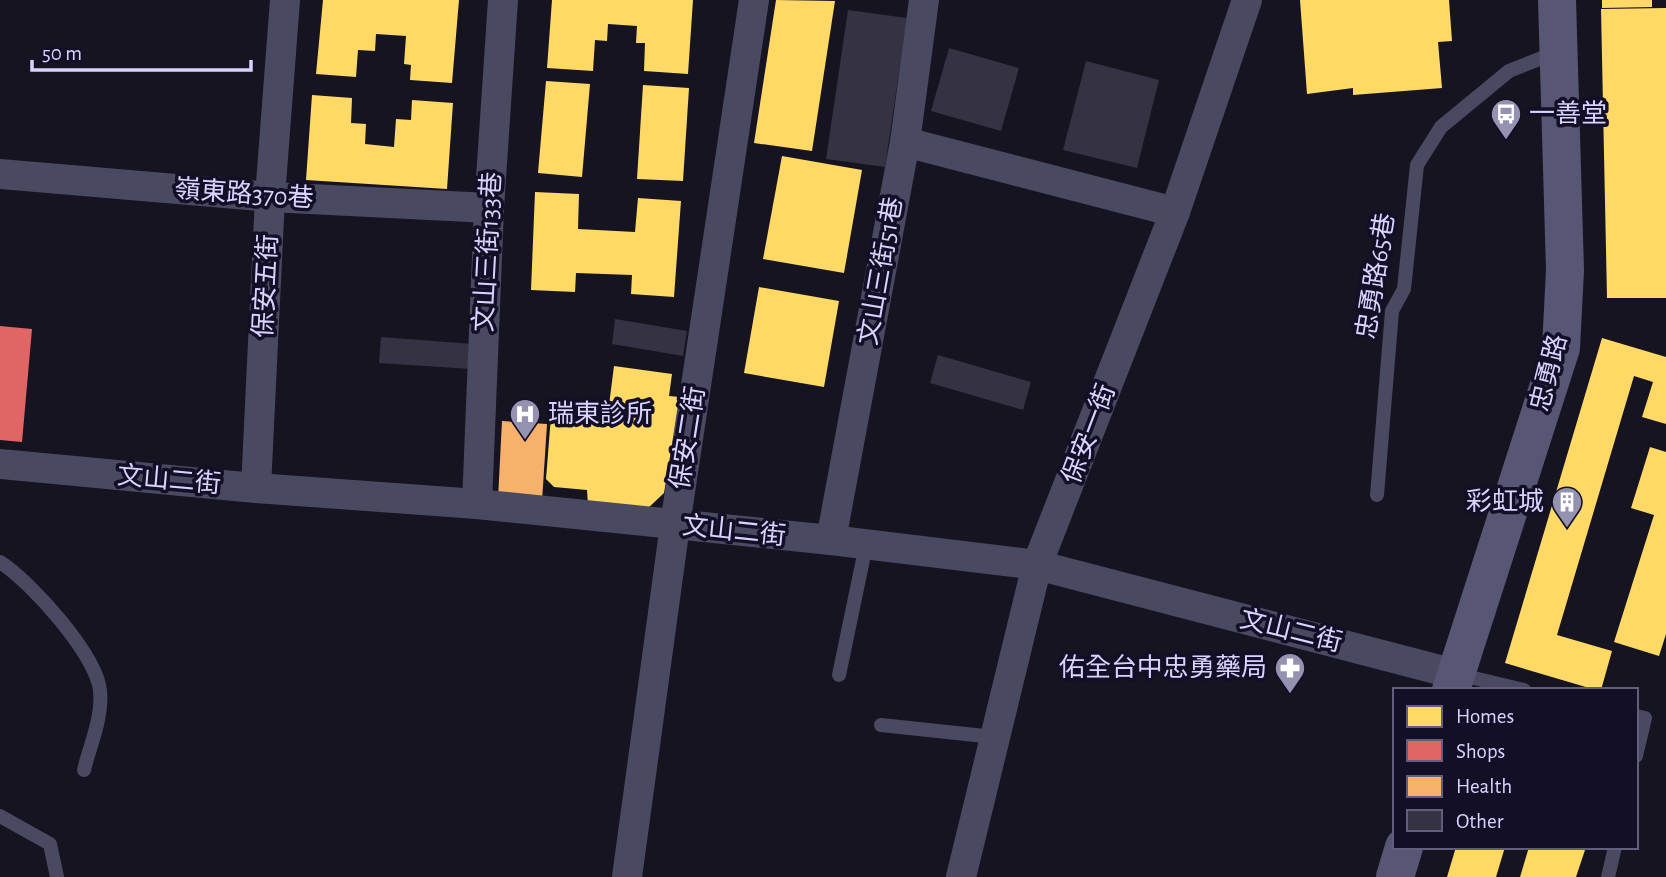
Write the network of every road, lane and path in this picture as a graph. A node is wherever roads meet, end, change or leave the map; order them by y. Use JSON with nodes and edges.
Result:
{"nodes":[{"id":1,"x":285,"y":0,"type":"edge"},
{"id":2,"x":503,"y":0,"type":"edge"},
{"id":3,"x":754,"y":0,"type":"edge"},
{"id":4,"x":924,"y":0,"type":"edge"},
{"id":5,"x":1247,"y":0,"type":"edge"},
{"id":6,"x":1557,"y":0,"type":"edge"},
{"id":7,"x":1557,"y":52,"type":"junction"},
{"id":8,"x":905,"y":142,"type":"junction"},
{"id":9,"x":0,"y":174,"type":"edge"},
{"id":10,"x":270,"y":197,"type":"junction"},
{"id":11,"x":489,"y":208,"type":"junction"},
{"id":12,"x":1175,"y":212,"type":"junction"},
{"id":13,"x":0,"y":464,"type":"edge"},
{"id":14,"x":256,"y":488,"type":"junction"},
{"id":15,"x":1377,"y":495,"type":"dead end"},
{"id":16,"x":477,"y":504,"type":"junction"},
{"id":17,"x":675,"y":525,"type":"junction"},
{"id":18,"x":831,"y":540,"type":"junction"},
{"id":19,"x":866,"y":545,"type":"junction"},
{"id":20,"x":0,"y":562,"type":"edge"},
{"id":21,"x":1037,"y":565,"type":"junction"},
{"id":22,"x":839,"y":676,"type":"dead end"},
{"id":23,"x":1453,"y":682,"type":"edge"},
{"id":24,"x":1506,"y":688,"type":"edge"},
{"id":25,"x":1638,"y":716,"type":"edge"},
{"id":26,"x":881,"y":725,"type":"dead end"},
{"id":27,"x":994,"y":737,"type":"junction"},
{"id":28,"x":1638,"y":748,"type":"edge"},
{"id":29,"x":84,"y":770,"type":"dead end"},
{"id":30,"x":0,"y":816,"type":"edge"},
{"id":31,"x":1403,"y":849,"type":"edge"},
{"id":32,"x":1615,"y":849,"type":"edge"},
{"id":33,"x":57,"y":877,"type":"edge"},
{"id":34,"x":627,"y":877,"type":"edge"},
{"id":35,"x":961,"y":877,"type":"edge"},
{"id":36,"x":1395,"y":877,"type":"edge"},
{"id":37,"x":1608,"y":877,"type":"edge"}],
"edges":[{"from":1,"to":10,"type":"street","name":"保安五街"},
{"from":2,"to":11,"type":"street","name":"文山三街133巷"},
{"from":3,"to":17,"type":"street","name":"保安二街"},
{"from":4,"to":8,"type":"street","name":"文山三街51巷"},
{"from":5,"to":12,"type":"street","name":"保安一街"},
{"from":6,"to":7,"type":"main road","name":"忠勇路"},
{"from":7,"to":15,"type":"lane","name":"忠勇路65巷"},
{"from":7,"to":23,"type":"main road","name":"忠勇路"},
{"from":8,"to":12,"type":"street"},
{"from":8,"to":18,"type":"street","name":"文山三街51巷"},
{"from":9,"to":10,"type":"street","name":"嶺東路370巷"},
{"from":10,"to":11,"type":"street","name":"嶺東路370巷"},
{"from":10,"to":14,"type":"street","name":"保安五街"},
{"from":11,"to":16,"type":"street","name":"文山三街133巷"},
{"from":12,"to":21,"type":"street","name":"保安一街"},
{"from":13,"to":14,"type":"street","name":"文山二街"},
{"from":14,"to":16,"type":"street","name":"文山二街"},
{"from":16,"to":17,"type":"street","name":"文山二街"},
{"from":17,"to":18,"type":"street","name":"文山二街"},
{"from":17,"to":34,"type":"street","name":"保安二街"},
{"from":18,"to":19,"type":"street","name":"文山二街"},
{"from":19,"to":21,"type":"street","name":"文山二街"},
{"from":19,"to":22,"type":"lane"},
{"from":20,"to":29,"type":"lane"},
{"from":21,"to":23,"type":"street","name":"文山二街"},
{"from":21,"to":27,"type":"street","name":"保安一街"},
{"from":23,"to":24,"type":"lane"},
{"from":25,"to":28,"type":"lane"},
{"from":26,"to":27,"type":"lane"},
{"from":27,"to":35,"type":"street","name":"保安一街"},
{"from":30,"to":33,"type":"lane"},
{"from":31,"to":36,"type":"main road"},
{"from":32,"to":37,"type":"lane"}]}
